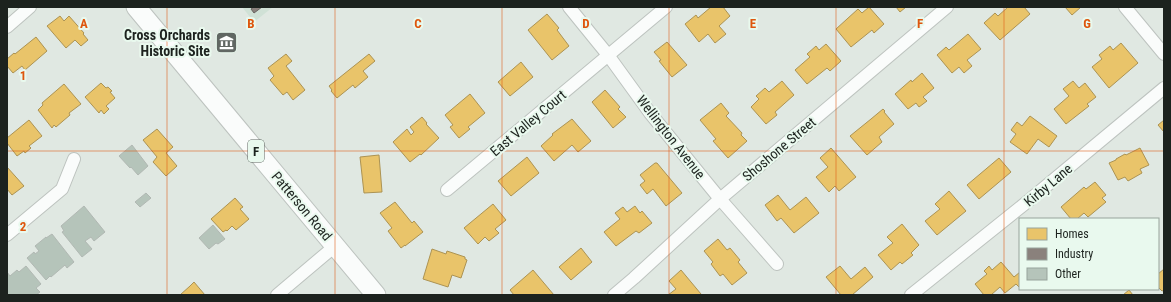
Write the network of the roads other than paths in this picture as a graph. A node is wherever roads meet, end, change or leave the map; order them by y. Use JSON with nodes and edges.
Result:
{"nodes":[{"id":1,"x":30,"y":7,"type":"edge"},
{"id":2,"x":136,"y":7,"type":"edge"},
{"id":3,"x":569,"y":7,"type":"edge"},
{"id":4,"x":666,"y":7,"type":"edge"},
{"id":5,"x":946,"y":7,"type":"edge"},
{"id":6,"x":1125,"y":7,"type":"edge"},
{"id":7,"x":7,"y":27,"type":"edge"},
{"id":8,"x":1164,"y":54,"type":"edge"},
{"id":9,"x":608,"y":55,"type":"junction"},
{"id":10,"x":1164,"y":88,"type":"edge"},
{"id":11,"x":74,"y":159,"type":"dead end"},
{"id":12,"x":447,"y":190,"type":"dead end"},
{"id":13,"x":720,"y":199,"type":"junction"},
{"id":14,"x":7,"y":236,"type":"edge"},
{"id":15,"x":335,"y":246,"type":"junction"},
{"id":16,"x":776,"y":264,"type":"dead end"},
{"id":17,"x":277,"y":295,"type":"edge"},
{"id":18,"x":376,"y":295,"type":"edge"},
{"id":19,"x":614,"y":295,"type":"edge"},
{"id":20,"x":911,"y":295,"type":"edge"}],
"edges":[{"from":1,"to":7,"type":"street"},
{"from":2,"to":15,"type":"main road","name":"Patterson Road","number":"F"},
{"from":3,"to":9,"type":"street","name":"Wellington Avenue"},
{"from":4,"to":9,"type":"street","name":"East Valley Court"},
{"from":5,"to":13,"type":"street","name":"Shoshone Street"},
{"from":6,"to":8,"type":"street"},
{"from":9,"to":12,"type":"street","name":"East Valley Court"},
{"from":9,"to":13,"type":"street","name":"Wellington Avenue"},
{"from":10,"to":20,"type":"street","name":"Kirby Lane"},
{"from":11,"to":14,"type":"street"},
{"from":13,"to":16,"type":"street","name":"Wellington Avenue"},
{"from":13,"to":19,"type":"street","name":"Shoshone Street"},
{"from":15,"to":17,"type":"street"},
{"from":15,"to":18,"type":"main road","name":"Patterson Road","number":"F"}]}
